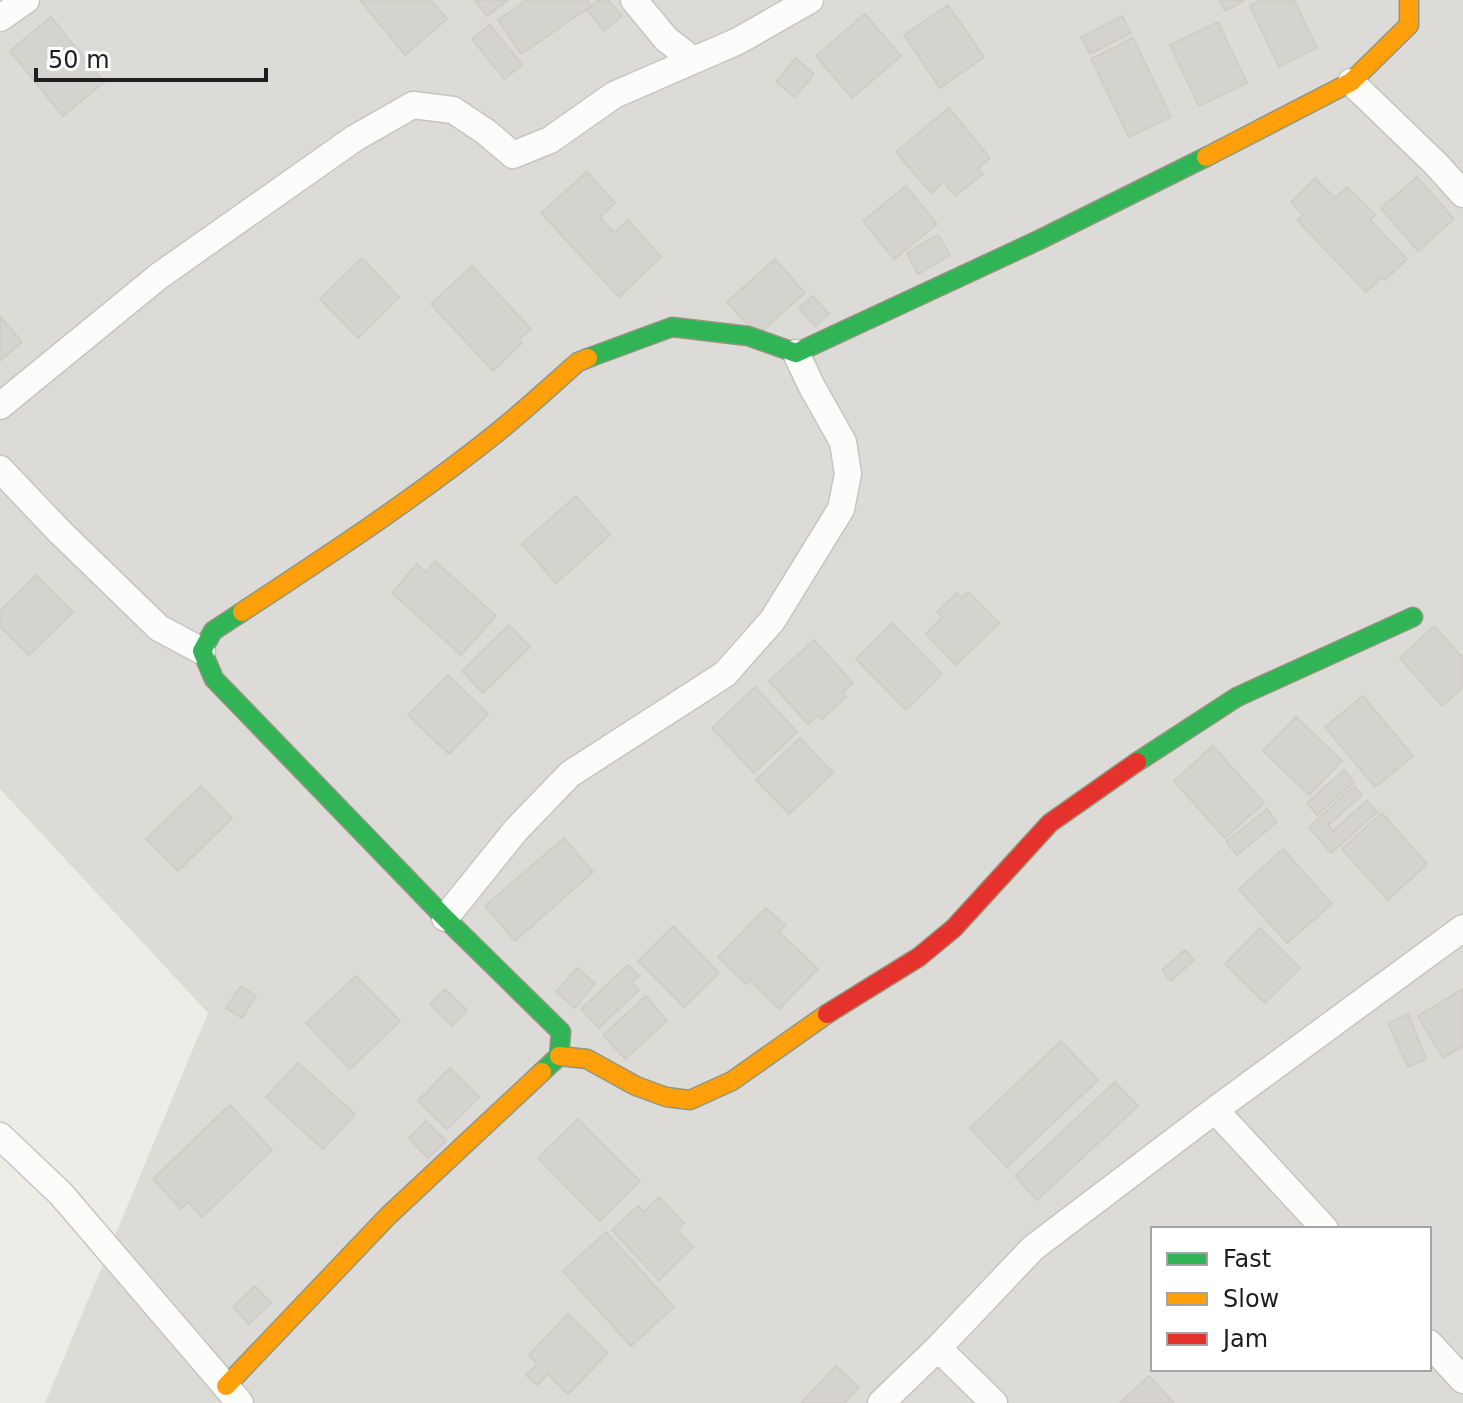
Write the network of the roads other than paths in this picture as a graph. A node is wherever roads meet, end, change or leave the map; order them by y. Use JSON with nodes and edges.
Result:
{"nodes":[{"id":1,"x":26,"y":0,"type":"edge"},
{"id":2,"x":634,"y":0,"type":"edge"},
{"id":3,"x":810,"y":0,"type":"edge"},
{"id":4,"x":1409,"y":0,"type":"edge"},
{"id":5,"x":0,"y":18,"type":"edge"},
{"id":6,"x":693,"y":60,"type":"junction"},
{"id":7,"x":1351,"y":82,"type":"junction"},
{"id":8,"x":1463,"y":194,"type":"edge"},
{"id":9,"x":796,"y":353,"type":"junction"},
{"id":10,"x":0,"y":406,"type":"edge"},
{"id":11,"x":0,"y":469,"type":"edge"},
{"id":12,"x":1413,"y":617,"type":"dead end"},
{"id":13,"x":202,"y":651,"type":"junction"},
{"id":14,"x":445,"y":918,"type":"junction"},
{"id":15,"x":1463,"y":928,"type":"edge"},
{"id":16,"x":559,"y":1056,"type":"junction"},
{"id":17,"x":1215,"y":1110,"type":"junction"},
{"id":18,"x":0,"y":1136,"type":"edge"},
{"id":19,"x":1323,"y":1227,"type":"edge"},
{"id":20,"x":1431,"y":1345,"type":"edge"},
{"id":21,"x":938,"y":1348,"type":"junction"},
{"id":22,"x":1463,"y":1380,"type":"edge"},
{"id":23,"x":233,"y":1395,"type":"edge"},
{"id":24,"x":881,"y":1403,"type":"edge"},
{"id":25,"x":994,"y":1403,"type":"edge"}],
"edges":[{"from":1,"to":5,"type":"street"},
{"from":2,"to":6,"type":"street"},
{"from":3,"to":6,"type":"street"},
{"from":4,"to":7,"type":"street"},
{"from":6,"to":10,"type":"street"},
{"from":7,"to":8,"type":"street"},
{"from":7,"to":9,"type":"street"},
{"from":9,"to":13,"type":"street"},
{"from":9,"to":14,"type":"street"},
{"from":11,"to":13,"type":"street"},
{"from":12,"to":16,"type":"street"},
{"from":13,"to":14,"type":"street"},
{"from":14,"to":16,"type":"street"},
{"from":15,"to":17,"type":"street"},
{"from":16,"to":23,"type":"street"},
{"from":17,"to":19,"type":"street"},
{"from":17,"to":21,"type":"street"},
{"from":18,"to":23,"type":"street"},
{"from":20,"to":22,"type":"street"},
{"from":21,"to":24,"type":"street"},
{"from":21,"to":25,"type":"street"}]}
